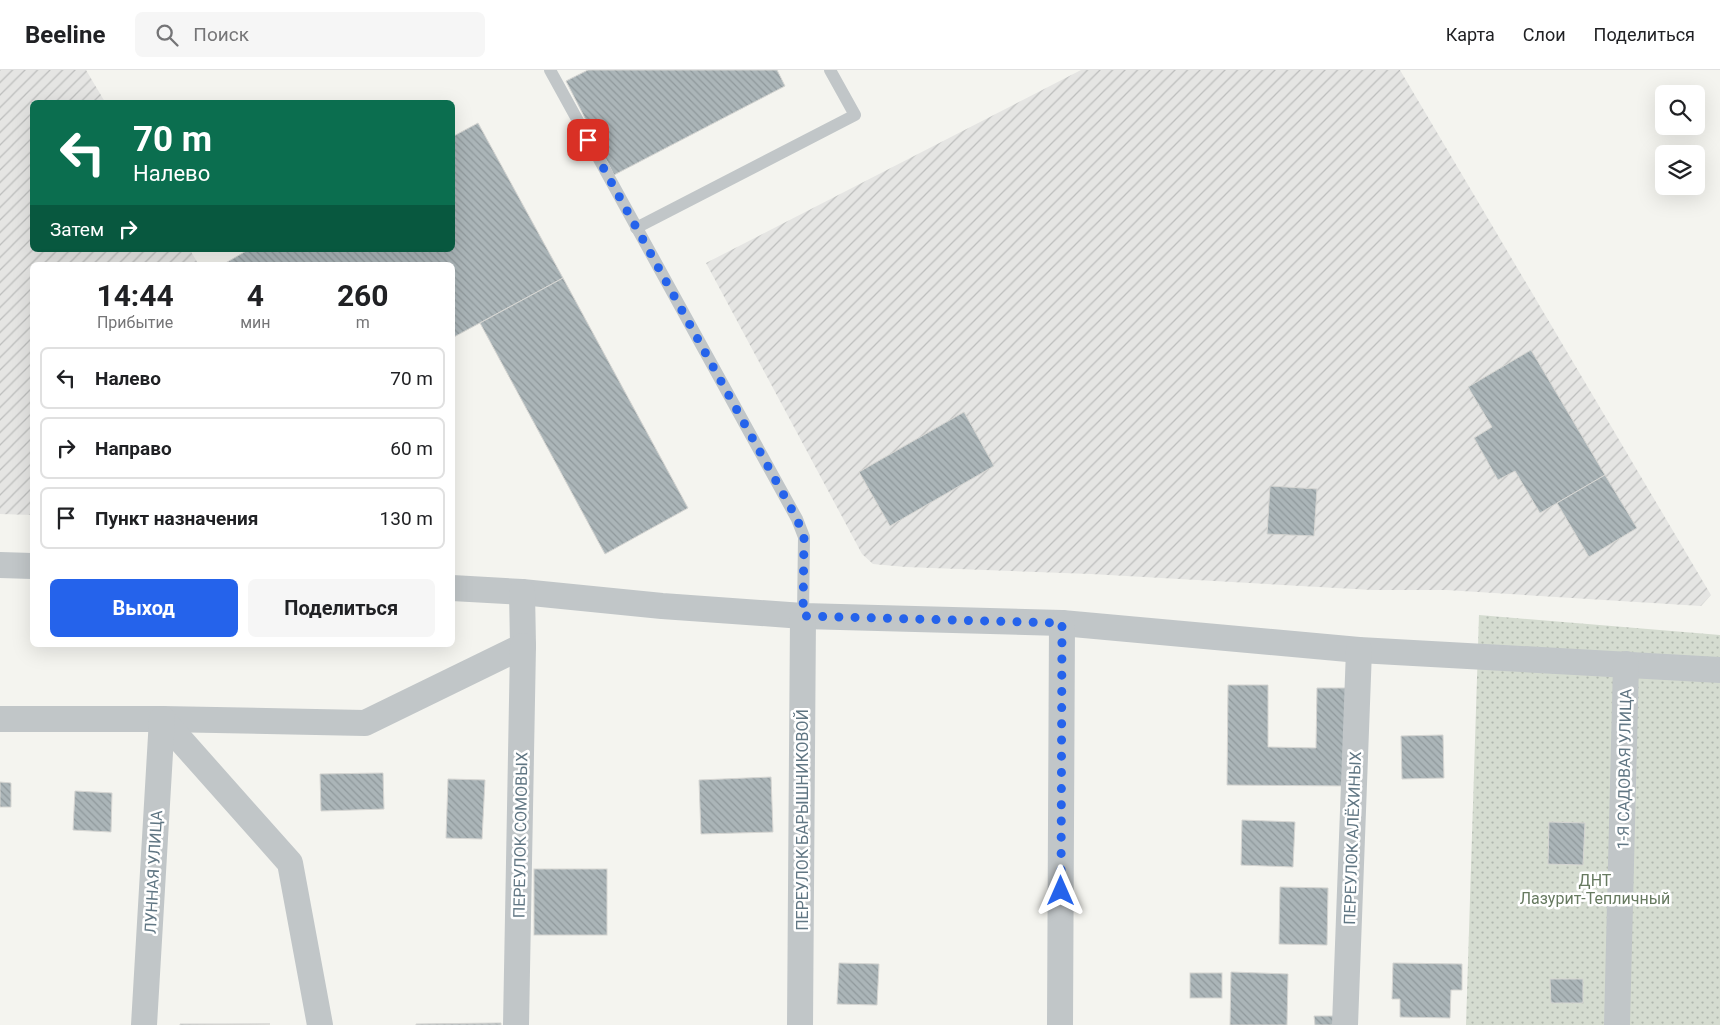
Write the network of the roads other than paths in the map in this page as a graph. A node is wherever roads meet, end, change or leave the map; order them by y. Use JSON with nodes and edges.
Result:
{"nodes":[{"id":1,"x":550,"y":70,"type":"edge"},
{"id":2,"x":830,"y":70,"type":"edge"},
{"id":3,"x":636,"y":228,"type":"junction"},
{"id":4,"x":0,"y":565,"type":"edge"},
{"id":5,"x":30,"y":566,"type":"edge"},
{"id":6,"x":455,"y":588,"type":"edge"},
{"id":7,"x":522,"y":592,"type":"junction"},
{"id":8,"x":803,"y":616,"type":"junction"},
{"id":9,"x":1062,"y":623,"type":"junction"},
{"id":10,"x":523,"y":646,"type":"junction"},
{"id":11,"x":1360,"y":650,"type":"junction"},
{"id":12,"x":1626,"y":664,"type":"junction"},
{"id":13,"x":1720,"y":670,"type":"edge"},
{"id":14,"x":0,"y":719,"type":"edge"},
{"id":15,"x":162,"y":719,"type":"junction"},
{"id":16,"x":144,"y":1025,"type":"edge"},
{"id":17,"x":320,"y":1025,"type":"edge"},
{"id":18,"x":516,"y":1025,"type":"edge"},
{"id":19,"x":800,"y":1025,"type":"edge"},
{"id":20,"x":1060,"y":1025,"type":"edge"},
{"id":21,"x":1345,"y":1025,"type":"edge"},
{"id":22,"x":1617,"y":1025,"type":"edge"}],
"edges":[{"from":1,"to":3,"type":"lane"},
{"from":2,"to":3,"type":"lane"},
{"from":3,"to":8,"type":"lane"},
{"from":4,"to":5,"type":"street"},
{"from":6,"to":7,"type":"street"},
{"from":7,"to":8,"type":"street"},
{"from":7,"to":10,"type":"street","name":"ПЕРЕУЛОК СОМОВЫХ"},
{"from":8,"to":9,"type":"street"},
{"from":8,"to":19,"type":"street","name":"ПЕРЕУЛОК БАРЫШНИКОВОЙ"},
{"from":9,"to":11,"type":"street"},
{"from":9,"to":20,"type":"street"},
{"from":10,"to":15,"type":"street"},
{"from":10,"to":18,"type":"street","name":"ПЕРЕУЛОК СОМОВЫХ"},
{"from":11,"to":12,"type":"street"},
{"from":11,"to":21,"type":"street","name":"ПЕРЕУЛОК АЛЁХИНЫХ"},
{"from":12,"to":13,"type":"street"},
{"from":12,"to":22,"type":"street","name":"1-Я САДОВАЯ УЛИЦА"},
{"from":14,"to":15,"type":"street"},
{"from":15,"to":16,"type":"street","name":"ЛУННАЯ УЛИЦА"},
{"from":15,"to":17,"type":"street"}]}
